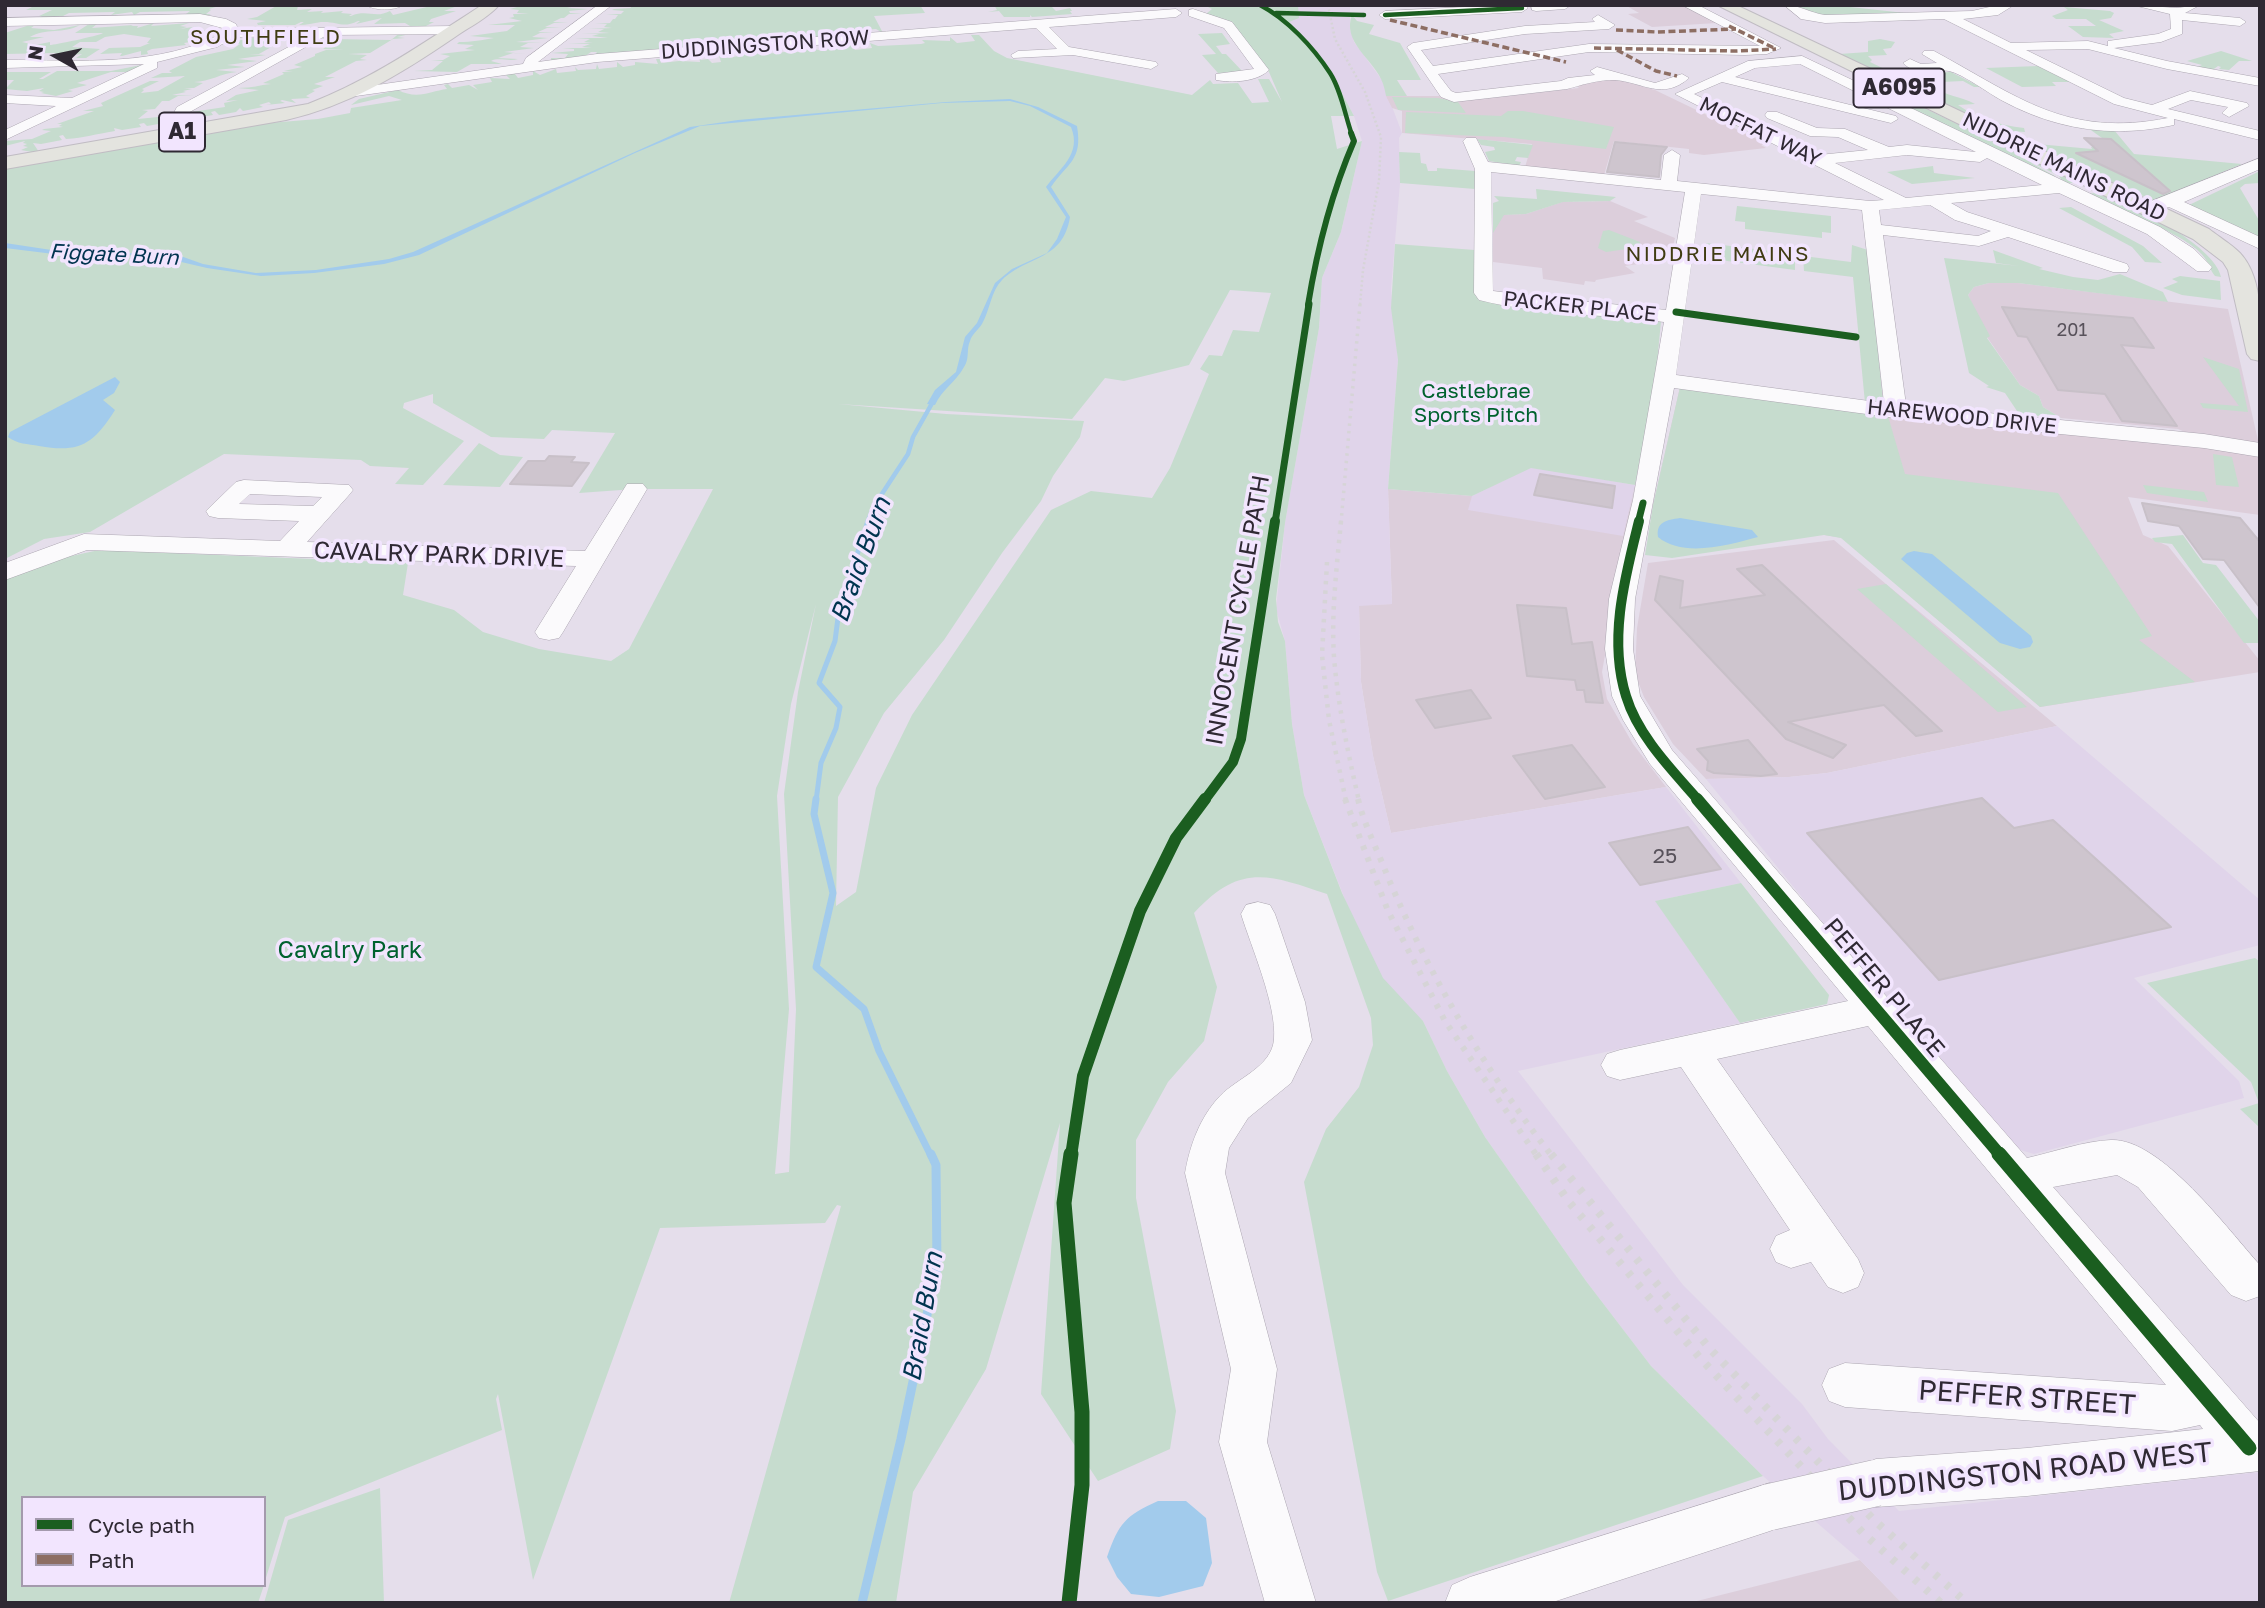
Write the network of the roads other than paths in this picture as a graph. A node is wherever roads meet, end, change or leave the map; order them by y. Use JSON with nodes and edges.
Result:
{"nodes":[{"id":1,"x":29,"y":5,"type":"edge"},
{"id":2,"x":372,"y":5,"type":"edge"},
{"id":3,"x":397,"y":5,"type":"edge"},
{"id":4,"x":492,"y":5,"type":"edge"},
{"id":5,"x":606,"y":5,"type":"edge"},
{"id":6,"x":1075,"y":5,"type":"edge"},
{"id":7,"x":1565,"y":5,"type":"edge"},
{"id":8,"x":1688,"y":5,"type":"edge"},
{"id":9,"x":1724,"y":5,"type":"edge"},
{"id":10,"x":1790,"y":5,"type":"edge"},
{"id":11,"x":1853,"y":5,"type":"edge"},
{"id":12,"x":2008,"y":5,"type":"edge"},
{"id":13,"x":2139,"y":5,"type":"edge"},
{"id":14,"x":2194,"y":5,"type":"edge"},
{"id":15,"x":1528,"y":7,"type":"edge"},
{"id":16,"x":1172,"y":8,"type":"edge"},
{"id":17,"x":238,"y":12,"type":"dead end"},
{"id":18,"x":1392,"y":12,"type":"edge"},
{"id":19,"x":2177,"y":14,"type":"junction"},
{"id":20,"x":1928,"y":16,"type":"junction"},
{"id":21,"x":1947,"y":16,"type":"junction"},
{"id":22,"x":1868,"y":17,"type":"junction"},
{"id":23,"x":5,"y":20,"type":"edge"},
{"id":24,"x":92,"y":20,"type":"junction"},
{"id":25,"x":1090,"y":20,"type":"junction"},
{"id":26,"x":218,"y":21,"type":"junction"},
{"id":27,"x":2223,"y":22,"type":"junction"},
{"id":28,"x":2240,"y":22,"type":"dead end"},
{"id":29,"x":1039,"y":24,"type":"junction"},
{"id":30,"x":1562,"y":28,"type":"junction"},
{"id":31,"x":1736,"y":29,"type":"junction"},
{"id":32,"x":454,"y":30,"type":"junction"},
{"id":33,"x":327,"y":32,"type":"junction"},
{"id":34,"x":1896,"y":32,"type":"dead end"},
{"id":35,"x":232,"y":33,"type":"junction"},
{"id":36,"x":2252,"y":34,"type":"dead end"},
{"id":37,"x":65,"y":36,"type":"dead end"},
{"id":38,"x":1082,"y":37,"type":"dead end"},
{"id":39,"x":1053,"y":39,"type":"junction"},
{"id":40,"x":2088,"y":45,"type":"junction"},
{"id":41,"x":2008,"y":46,"type":"junction"},
{"id":42,"x":1594,"y":48,"type":"junction"},
{"id":43,"x":1614,"y":48,"type":"junction"},
{"id":44,"x":102,"y":50,"type":"dead end"},
{"id":45,"x":2178,"y":51,"type":"dead end"},
{"id":46,"x":1070,"y":52,"type":"junction"},
{"id":47,"x":1928,"y":54,"type":"dead end"},
{"id":48,"x":1018,"y":55,"type":"dead end"},
{"id":49,"x":163,"y":56,"type":"junction"},
{"id":50,"x":2142,"y":60,"type":"junction"},
{"id":51,"x":1789,"y":61,"type":"joint"},
{"id":52,"x":83,"y":62,"type":"junction"},
{"id":53,"x":1566,"y":62,"type":"dead end"},
{"id":54,"x":1910,"y":63,"type":"dead end"},
{"id":55,"x":5,"y":64,"type":"edge"},
{"id":56,"x":2044,"y":64,"type":"junction"},
{"id":57,"x":1151,"y":65,"type":"dead end"},
{"id":58,"x":2017,"y":65,"type":"dead end"},
{"id":59,"x":2167,"y":65,"type":"junction"},
{"id":60,"x":529,"y":66,"type":"junction"},
{"id":61,"x":1982,"y":66,"type":"dead end"},
{"id":62,"x":1953,"y":67,"type":"junction"},
{"id":63,"x":2124,"y":71,"type":"dead end"},
{"id":64,"x":1433,"y":76,"type":"junction"},
{"id":65,"x":1616,"y":76,"type":"junction"},
{"id":66,"x":1221,"y":77,"type":"dead end"},
{"id":67,"x":1723,"y":78,"type":"junction"},
{"id":68,"x":2207,"y":83,"type":"dead end"},
{"id":69,"x":2255,"y":84,"type":"edge"},
{"id":70,"x":356,"y":92,"type":"junction"},
{"id":71,"x":2044,"y":98,"type":"dead end"},
{"id":72,"x":5,"y":99,"type":"edge"},
{"id":73,"x":2011,"y":99,"type":"junction"},
{"id":74,"x":75,"y":102,"type":"junction"},
{"id":75,"x":2152,"y":110,"type":"junction"},
{"id":76,"x":2229,"y":113,"type":"dead end"},
{"id":77,"x":2005,"y":115,"type":"dead end"},
{"id":78,"x":2047,"y":116,"type":"junction"},
{"id":79,"x":2184,"y":117,"type":"junction"},
{"id":80,"x":1729,"y":118,"type":"junction"},
{"id":81,"x":1937,"y":127,"type":"junction"},
{"id":82,"x":188,"y":131,"type":"junction"},
{"id":83,"x":5,"y":136,"type":"edge"},
{"id":84,"x":2260,"y":136,"type":"edge"},
{"id":85,"x":1471,"y":141,"type":"dead end"},
{"id":86,"x":1885,"y":152,"type":"junction"},
{"id":87,"x":1672,"y":155,"type":"dead end"},
{"id":88,"x":1996,"y":156,"type":"junction"},
{"id":89,"x":11,"y":160,"type":"edge"},
{"id":90,"x":1817,"y":160,"type":"junction"},
{"id":91,"x":2260,"y":163,"type":"edge"},
{"id":92,"x":1482,"y":166,"type":"junction"},
{"id":93,"x":1668,"y":184,"type":"junction"},
{"id":94,"x":2099,"y":184,"type":"junction"},
{"id":95,"x":1692,"y":187,"type":"junction"},
{"id":96,"x":2061,"y":188,"type":"junction"},
{"id":97,"x":1933,"y":201,"type":"junction"},
{"id":98,"x":1906,"y":204,"type":"junction"},
{"id":99,"x":2160,"y":205,"type":"junction"},
{"id":100,"x":1870,"y":206,"type":"junction"},
{"id":101,"x":1872,"y":229,"type":"junction"},
{"id":102,"x":2007,"y":231,"type":"junction"},
{"id":103,"x":2260,"y":244,"type":"edge"},
{"id":104,"x":2203,"y":267,"type":"dead end"},
{"id":105,"x":2120,"y":268,"type":"dead end"},
{"id":106,"x":2255,"y":315,"type":"edge"},
{"id":107,"x":1675,"y":317,"type":"junction"},
{"id":108,"x":2260,"y":354,"type":"edge"},
{"id":109,"x":1665,"y":380,"type":"junction"},
{"id":110,"x":1896,"y":411,"type":"junction"},
{"id":111,"x":2260,"y":450,"type":"edge"},
{"id":112,"x":635,"y":489,"type":"dead end"},
{"id":113,"x":319,"y":514,"type":"dead end"},
{"id":114,"x":286,"y":550,"type":"junction"},
{"id":115,"x":592,"y":559,"type":"junction"},
{"id":116,"x":5,"y":572,"type":"edge"},
{"id":117,"x":549,"y":632,"type":"dead end"},
{"id":118,"x":1258,"y":914,"type":"dead end"},
{"id":119,"x":1874,"y":1010,"type":"junction"},
{"id":120,"x":1690,"y":1050,"type":"junction"},
{"id":121,"x":1620,"y":1065,"type":"dead end"},
{"id":122,"x":2018,"y":1177,"type":"junction"},
{"id":123,"x":1818,"y":1254,"type":"dead end"},
{"id":124,"x":2246,"y":1281,"type":"dead end"},
{"id":125,"x":1844,"y":1385,"type":"dead end"},
{"id":126,"x":2208,"y":1401,"type":"junction"},
{"id":127,"x":2254,"y":1447,"type":"edge"},
{"id":128,"x":1291,"y":1603,"type":"edge"},
{"id":129,"x":1471,"y":1603,"type":"edge"}],
"edges":[{"from":1,"to":23,"type":"street"},
{"from":2,"to":3,"type":"street"},
{"from":4,"to":32,"type":"main road","number":"A1"},
{"from":5,"to":60,"type":"street"},
{"from":6,"to":25,"type":"street"},
{"from":7,"to":15,"type":"street"},
{"from":8,"to":31,"type":"street"},
{"from":9,"to":94,"type":"main road","name":"NIDDRIE MAINS ROAD","number":"A6095"},
{"from":10,"to":22,"type":"street"},
{"from":11,"to":20,"type":"street"},
{"from":12,"to":21,"type":"street"},
{"from":13,"to":19,"type":"street"},
{"from":14,"to":19,"type":"street"},
{"from":15,"to":18,"type":"street"},
{"from":15,"to":30,"type":"street"},
{"from":16,"to":25,"type":"street","name":"DUDDINGSTON ROW"},
{"from":16,"to":66,"type":"street"},
{"from":17,"to":26,"type":"street"},
{"from":19,"to":27,"type":"street"},
{"from":19,"to":40,"type":"street"},
{"from":20,"to":21,"type":"street"},
{"from":20,"to":22,"type":"street"},
{"from":21,"to":41,"type":"street"},
{"from":22,"to":34,"type":"street"},
{"from":23,"to":24,"type":"street"},
{"from":24,"to":26,"type":"street"},
{"from":24,"to":37,"type":"street"},
{"from":25,"to":29,"type":"street","name":"DUDDINGSTON ROW"},
{"from":26,"to":35,"type":"street"},
{"from":27,"to":28,"type":"street"},
{"from":27,"to":36,"type":"street"},
{"from":29,"to":39,"type":"street"},
{"from":29,"to":60,"type":"street","name":"DUDDINGSTON ROW"},
{"from":30,"to":31,"type":"street"},
{"from":30,"to":42,"type":"street"},
{"from":30,"to":64,"type":"street"},
{"from":31,"to":43,"type":"street"},
{"from":32,"to":33,"type":"street"},
{"from":32,"to":70,"type":"main road","number":"A1"},
{"from":33,"to":35,"type":"street"},
{"from":33,"to":82,"type":"street"},
{"from":35,"to":49,"type":"street"},
{"from":38,"to":39,"type":"street"},
{"from":39,"to":46,"type":"street"},
{"from":40,"to":41,"type":"street"},
{"from":40,"to":50,"type":"street"},
{"from":41,"to":56,"type":"street"},
{"from":42,"to":43,"type":"street"},
{"from":42,"to":64,"type":"street"},
{"from":43,"to":65,"type":"street"},
{"from":44,"to":52,"type":"street"},
{"from":45,"to":50,"type":"street"},
{"from":46,"to":48,"type":"street"},
{"from":46,"to":57,"type":"street"},
{"from":47,"to":62,"type":"street"},
{"from":49,"to":52,"type":"street"},
{"from":49,"to":74,"type":"street"},
{"from":50,"to":59,"type":"street"},
{"from":51,"to":67,"type":"street","name":"MOFFAT WAY"},
{"from":51,"to":81,"type":"street","name":"NIDDRIE MAINS ROAD"},
{"from":52,"to":55,"type":"street"},
{"from":53,"to":65,"type":"street"},
{"from":54,"to":62,"type":"street"},
{"from":56,"to":58,"type":"street"},
{"from":56,"to":75,"type":"street"},
{"from":59,"to":63,"type":"street"},
{"from":59,"to":69,"type":"street"},
{"from":60,"to":70,"type":"street","name":"DUDDINGSTON ROW"},
{"from":61,"to":62,"type":"street"},
{"from":62,"to":73,"type":"street"},
{"from":64,"to":65,"type":"street"},
{"from":67,"to":80,"type":"street","name":"MOFFAT WAY"},
{"from":67,"to":81,"type":"street"},
{"from":68,"to":69,"type":"street"},
{"from":70,"to":82,"type":"main road","number":"A1"},
{"from":71,"to":73,"type":"street"},
{"from":72,"to":74,"type":"street"},
{"from":73,"to":78,"type":"street"},
{"from":74,"to":83,"type":"street"},
{"from":75,"to":76,"type":"street"},
{"from":75,"to":79,"type":"street"},
{"from":77,"to":78,"type":"street"},
{"from":78,"to":79,"type":"street"},
{"from":79,"to":84,"type":"street"},
{"from":80,"to":86,"type":"street"},
{"from":80,"to":90,"type":"street","name":"MOFFAT WAY"},
{"from":81,"to":88,"type":"street","name":"NIDDRIE MAINS ROAD"},
{"from":82,"to":89,"type":"main road","number":"A1"},
{"from":85,"to":92,"type":"street"},
{"from":86,"to":88,"type":"street"},
{"from":86,"to":90,"type":"street"},
{"from":87,"to":93,"type":"street"},
{"from":88,"to":96,"type":"street","name":"NIDDRIE MAINS ROAD"},
{"from":90,"to":98,"type":"street","name":"MOFFAT WAY"},
{"from":91,"to":99,"type":"street"},
{"from":92,"to":93,"type":"street"},
{"from":92,"to":107,"type":"street","name":"PACKER PLACE"},
{"from":93,"to":95,"type":"street"},
{"from":94,"to":96,"type":"street"},
{"from":94,"to":99,"type":"main road","name":"NIDDRIE MAINS ROAD","number":"A6095"},
{"from":95,"to":100,"type":"street"},
{"from":95,"to":107,"type":"street","name":"PEFFER PLACE"},
{"from":96,"to":97,"type":"street"},
{"from":96,"to":104,"type":"street","name":"NIDDRIE MAINS ROAD"},
{"from":97,"to":98,"type":"street"},
{"from":97,"to":102,"type":"street"},
{"from":98,"to":100,"type":"street"},
{"from":99,"to":103,"type":"street"},
{"from":99,"to":106,"type":"main road","name":"NIDDRIE MAINS ROAD","number":"A6095"},
{"from":100,"to":101,"type":"street"},
{"from":101,"to":102,"type":"street"},
{"from":101,"to":110,"type":"street"},
{"from":102,"to":105,"type":"street"},
{"from":106,"to":108,"type":"main road","name":"NIDDRIE MAINS ROAD","number":"A6095"},
{"from":107,"to":109,"type":"street","name":"PEFFER PLACE"},
{"from":109,"to":110,"type":"street","name":"HAREWOOD DRIVE"},
{"from":109,"to":119,"type":"street","name":"PEFFER PLACE"},
{"from":110,"to":111,"type":"street","name":"HAREWOOD DRIVE"},
{"from":112,"to":115,"type":"street","name":"CAVALRY PARK DRIVE"},
{"from":113,"to":114,"type":"street","name":"CAVALRY PARK DRIVE"},
{"from":114,"to":115,"type":"street","name":"CAVALRY PARK DRIVE"},
{"from":114,"to":116,"type":"street","name":"CAVALRY PARK DRIVE"},
{"from":115,"to":117,"type":"street","name":"CAVALRY PARK DRIVE"},
{"from":118,"to":128,"type":"street"},
{"from":119,"to":120,"type":"street"},
{"from":119,"to":122,"type":"street","name":"PEFFER PLACE"},
{"from":120,"to":121,"type":"street"},
{"from":120,"to":123,"type":"street"},
{"from":122,"to":124,"type":"street"},
{"from":122,"to":126,"type":"street","name":"PEFFER PLACE"},
{"from":125,"to":126,"type":"street","name":"PEFFER STREET"},
{"from":126,"to":127,"type":"street","name":"PEFFER PLACE"},
{"from":127,"to":129,"type":"street","name":"DUDDINGSTON ROAD WEST","bridge":true}]}
